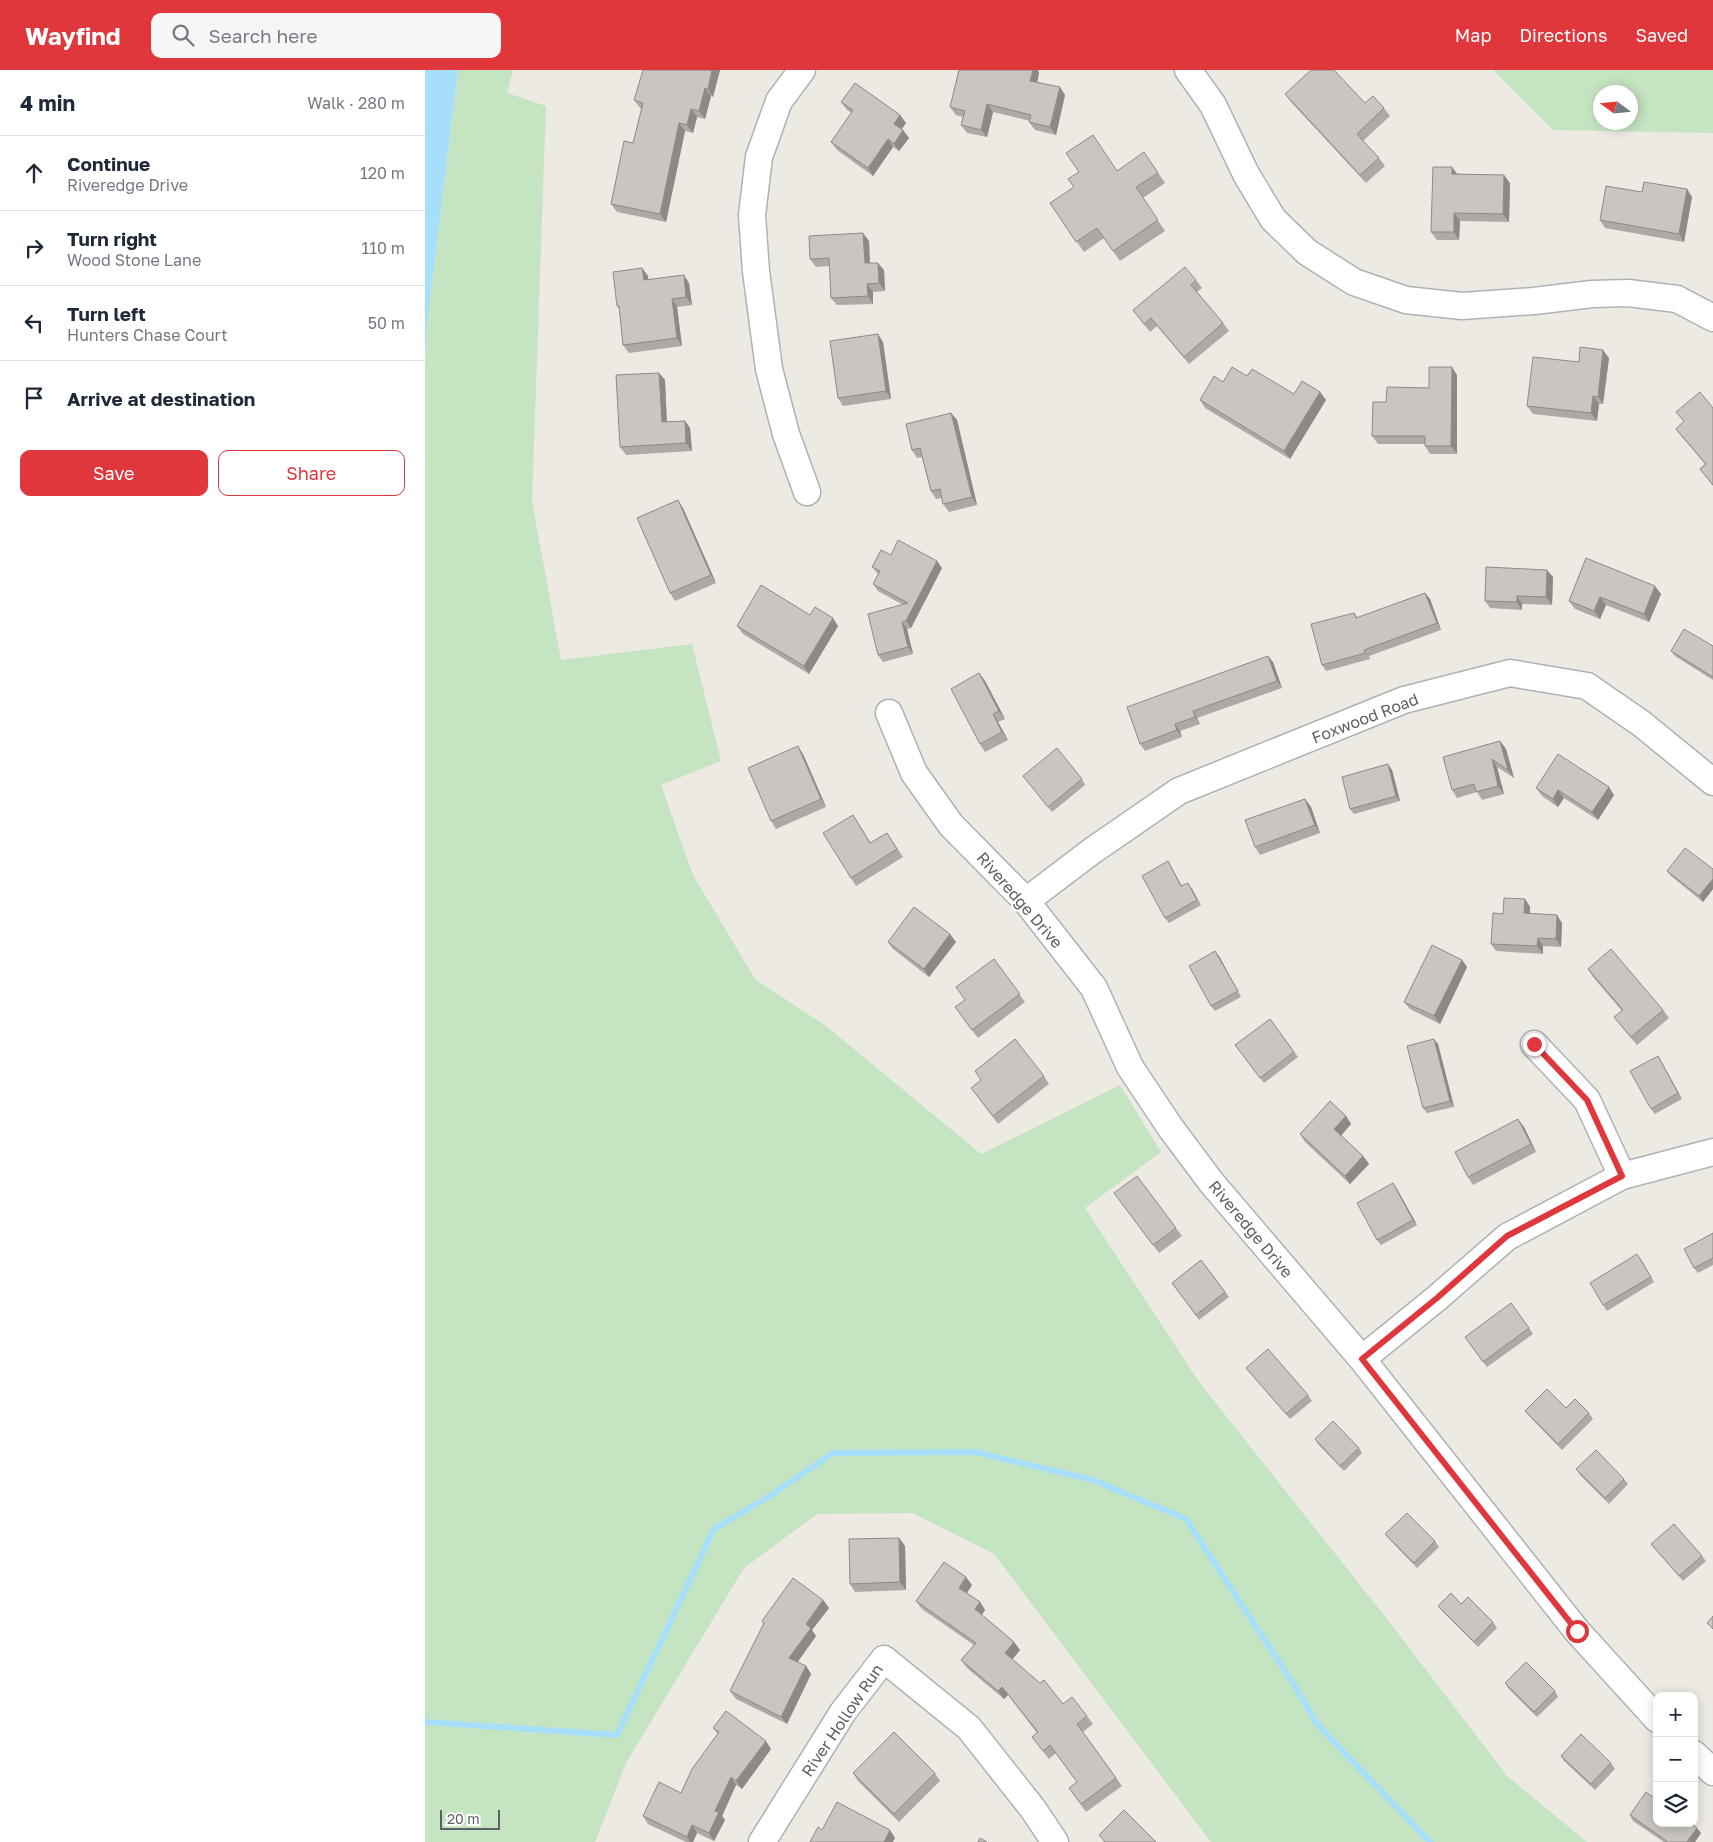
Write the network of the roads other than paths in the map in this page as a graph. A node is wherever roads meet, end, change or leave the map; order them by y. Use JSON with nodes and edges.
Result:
{"nodes":[{"id":1,"x":802,"y":70,"type":"edge"},
{"id":2,"x":1188,"y":70,"type":"edge"},
{"id":3,"x":1713,"y":318,"type":"edge"},
{"id":4,"x":807,"y":492,"type":"dead end"},
{"id":5,"x":889,"y":713,"type":"dead end"},
{"id":6,"x":1713,"y":782,"type":"edge"},
{"id":7,"x":1026,"y":902,"type":"junction"},
{"id":8,"x":1534,"y":1044,"type":"dead end"},
{"id":9,"x":1713,"y":1152,"type":"edge"},
{"id":10,"x":1622,"y":1176,"type":"junction"},
{"id":11,"x":1362,"y":1359,"type":"junction"},
{"id":12,"x":1653,"y":1715,"type":"edge"},
{"id":13,"x":1698,"y":1758,"type":"edge"},
{"id":14,"x":1713,"y":1772,"type":"edge"},
{"id":15,"x":762,"y":1842,"type":"edge"},
{"id":16,"x":1055,"y":1842,"type":"edge"}],
"edges":[{"from":1,"to":4,"type":"street"},
{"from":2,"to":3,"type":"street"},
{"from":5,"to":7,"type":"street","name":"Riveredge Drive"},
{"from":6,"to":7,"type":"street","name":"Foxwood Road"},
{"from":7,"to":11,"type":"street","name":"Riveredge Drive"},
{"from":8,"to":10,"type":"street"},
{"from":9,"to":10,"type":"street"},
{"from":10,"to":11,"type":"street"},
{"from":11,"to":12,"type":"street","name":"Riveredge Drive"},
{"from":13,"to":14,"type":"street"},
{"from":15,"to":16,"type":"street","name":"River Hollow Run"}]}
